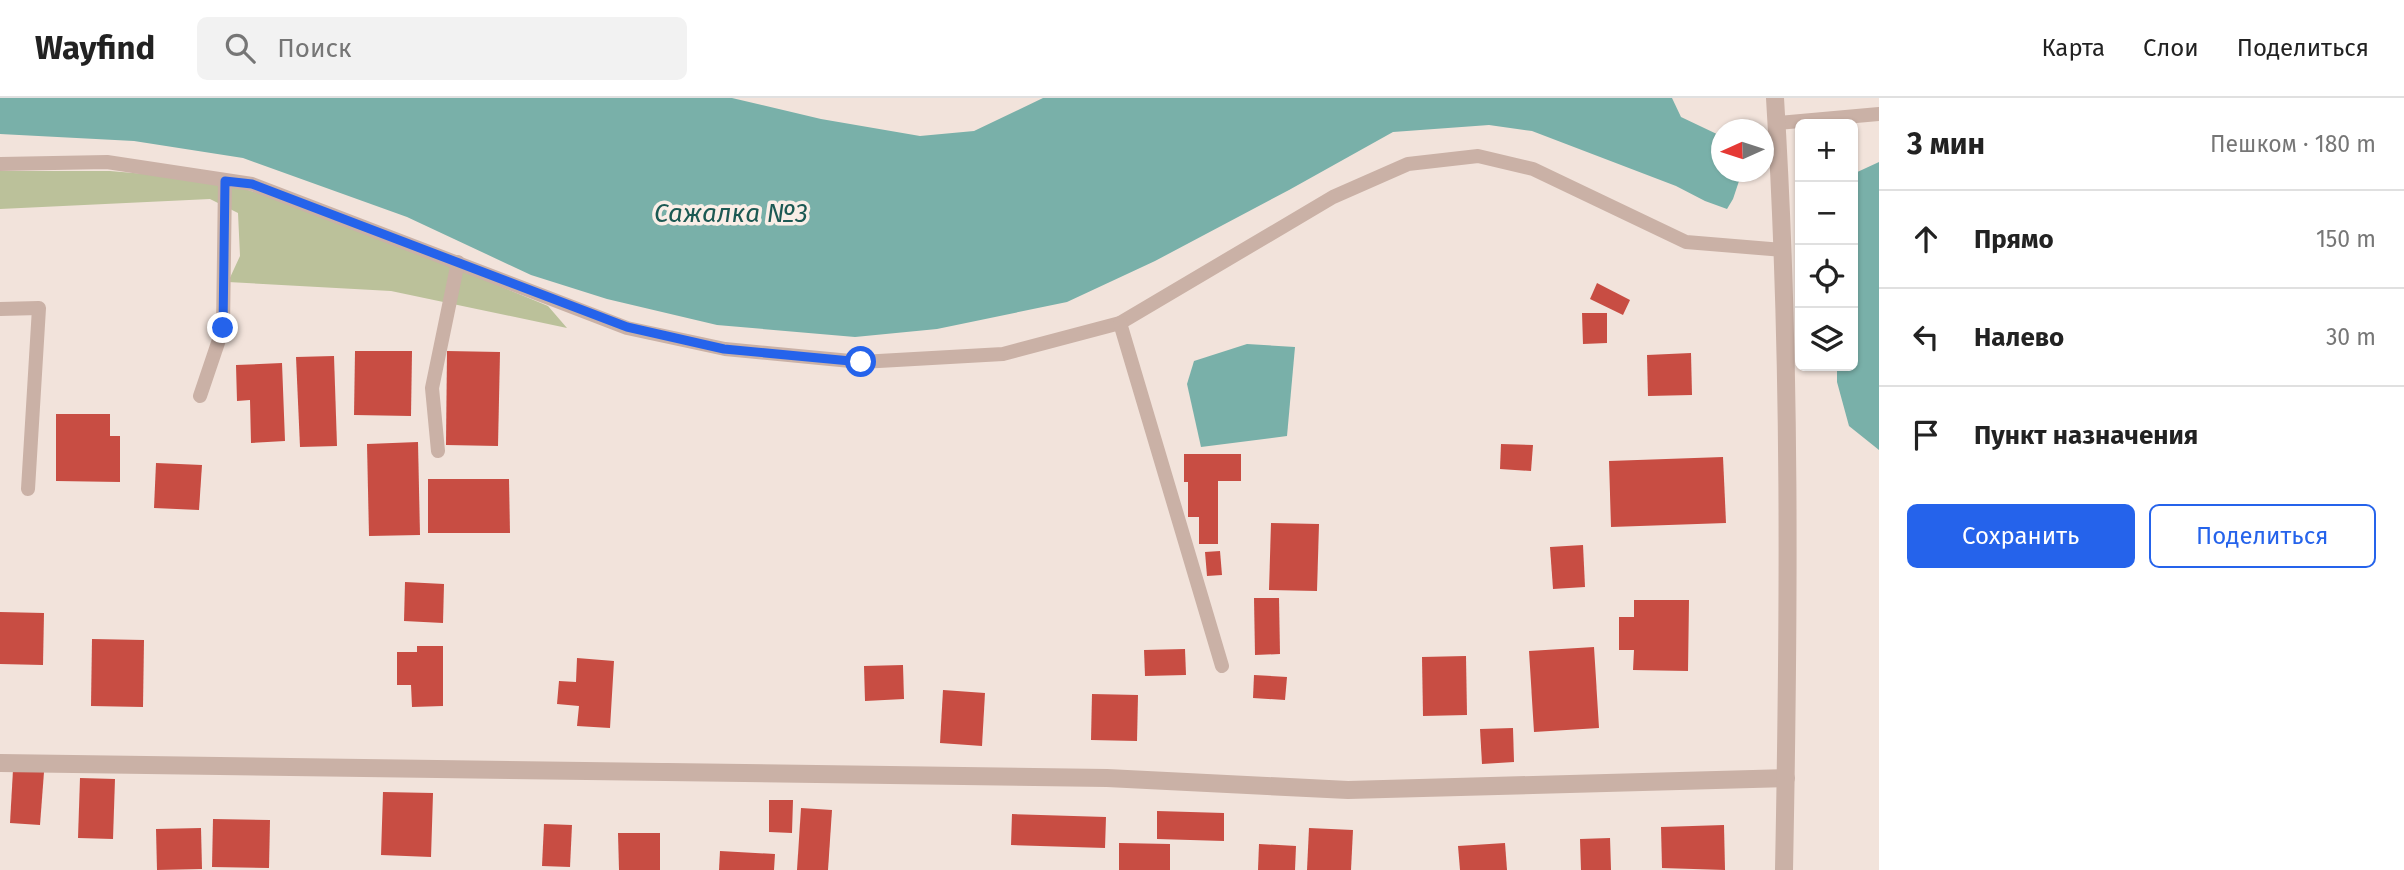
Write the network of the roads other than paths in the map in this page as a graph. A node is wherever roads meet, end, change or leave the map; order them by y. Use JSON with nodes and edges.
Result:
{"nodes":[{"id":1,"x":1775,"y":98,"type":"edge"},
{"id":2,"x":1879,"y":114,"type":"edge"},
{"id":3,"x":1777,"y":123,"type":"junction"},
{"id":4,"x":0,"y":164,"type":"edge"},
{"id":5,"x":225,"y":181,"type":"junction"},
{"id":6,"x":1783,"y":250,"type":"junction"},
{"id":7,"x":458,"y":262,"type":"junction"},
{"id":8,"x":0,"y":309,"type":"edge"},
{"id":9,"x":1120,"y":323,"type":"junction"},
{"id":10,"x":200,"y":396,"type":"dead end"},
{"id":11,"x":438,"y":451,"type":"dead end"},
{"id":12,"x":28,"y":489,"type":"dead end"},
{"id":13,"x":1222,"y":666,"type":"dead end"},
{"id":14,"x":0,"y":763,"type":"edge"},
{"id":15,"x":1786,"y":778,"type":"junction"},
{"id":16,"x":1784,"y":870,"type":"edge"}],
"edges":[{"from":1,"to":3,"type":"street"},
{"from":2,"to":3,"type":"lane"},
{"from":3,"to":6,"type":"street"},
{"from":4,"to":5,"type":"lane"},
{"from":5,"to":7,"type":"lane"},
{"from":5,"to":10,"type":"lane"},
{"from":6,"to":9,"type":"lane"},
{"from":6,"to":15,"type":"street"},
{"from":7,"to":9,"type":"lane"},
{"from":7,"to":11,"type":"lane"},
{"from":8,"to":12,"type":"lane"},
{"from":9,"to":13,"type":"lane"},
{"from":14,"to":15,"type":"street"},
{"from":15,"to":16,"type":"street"}]}
